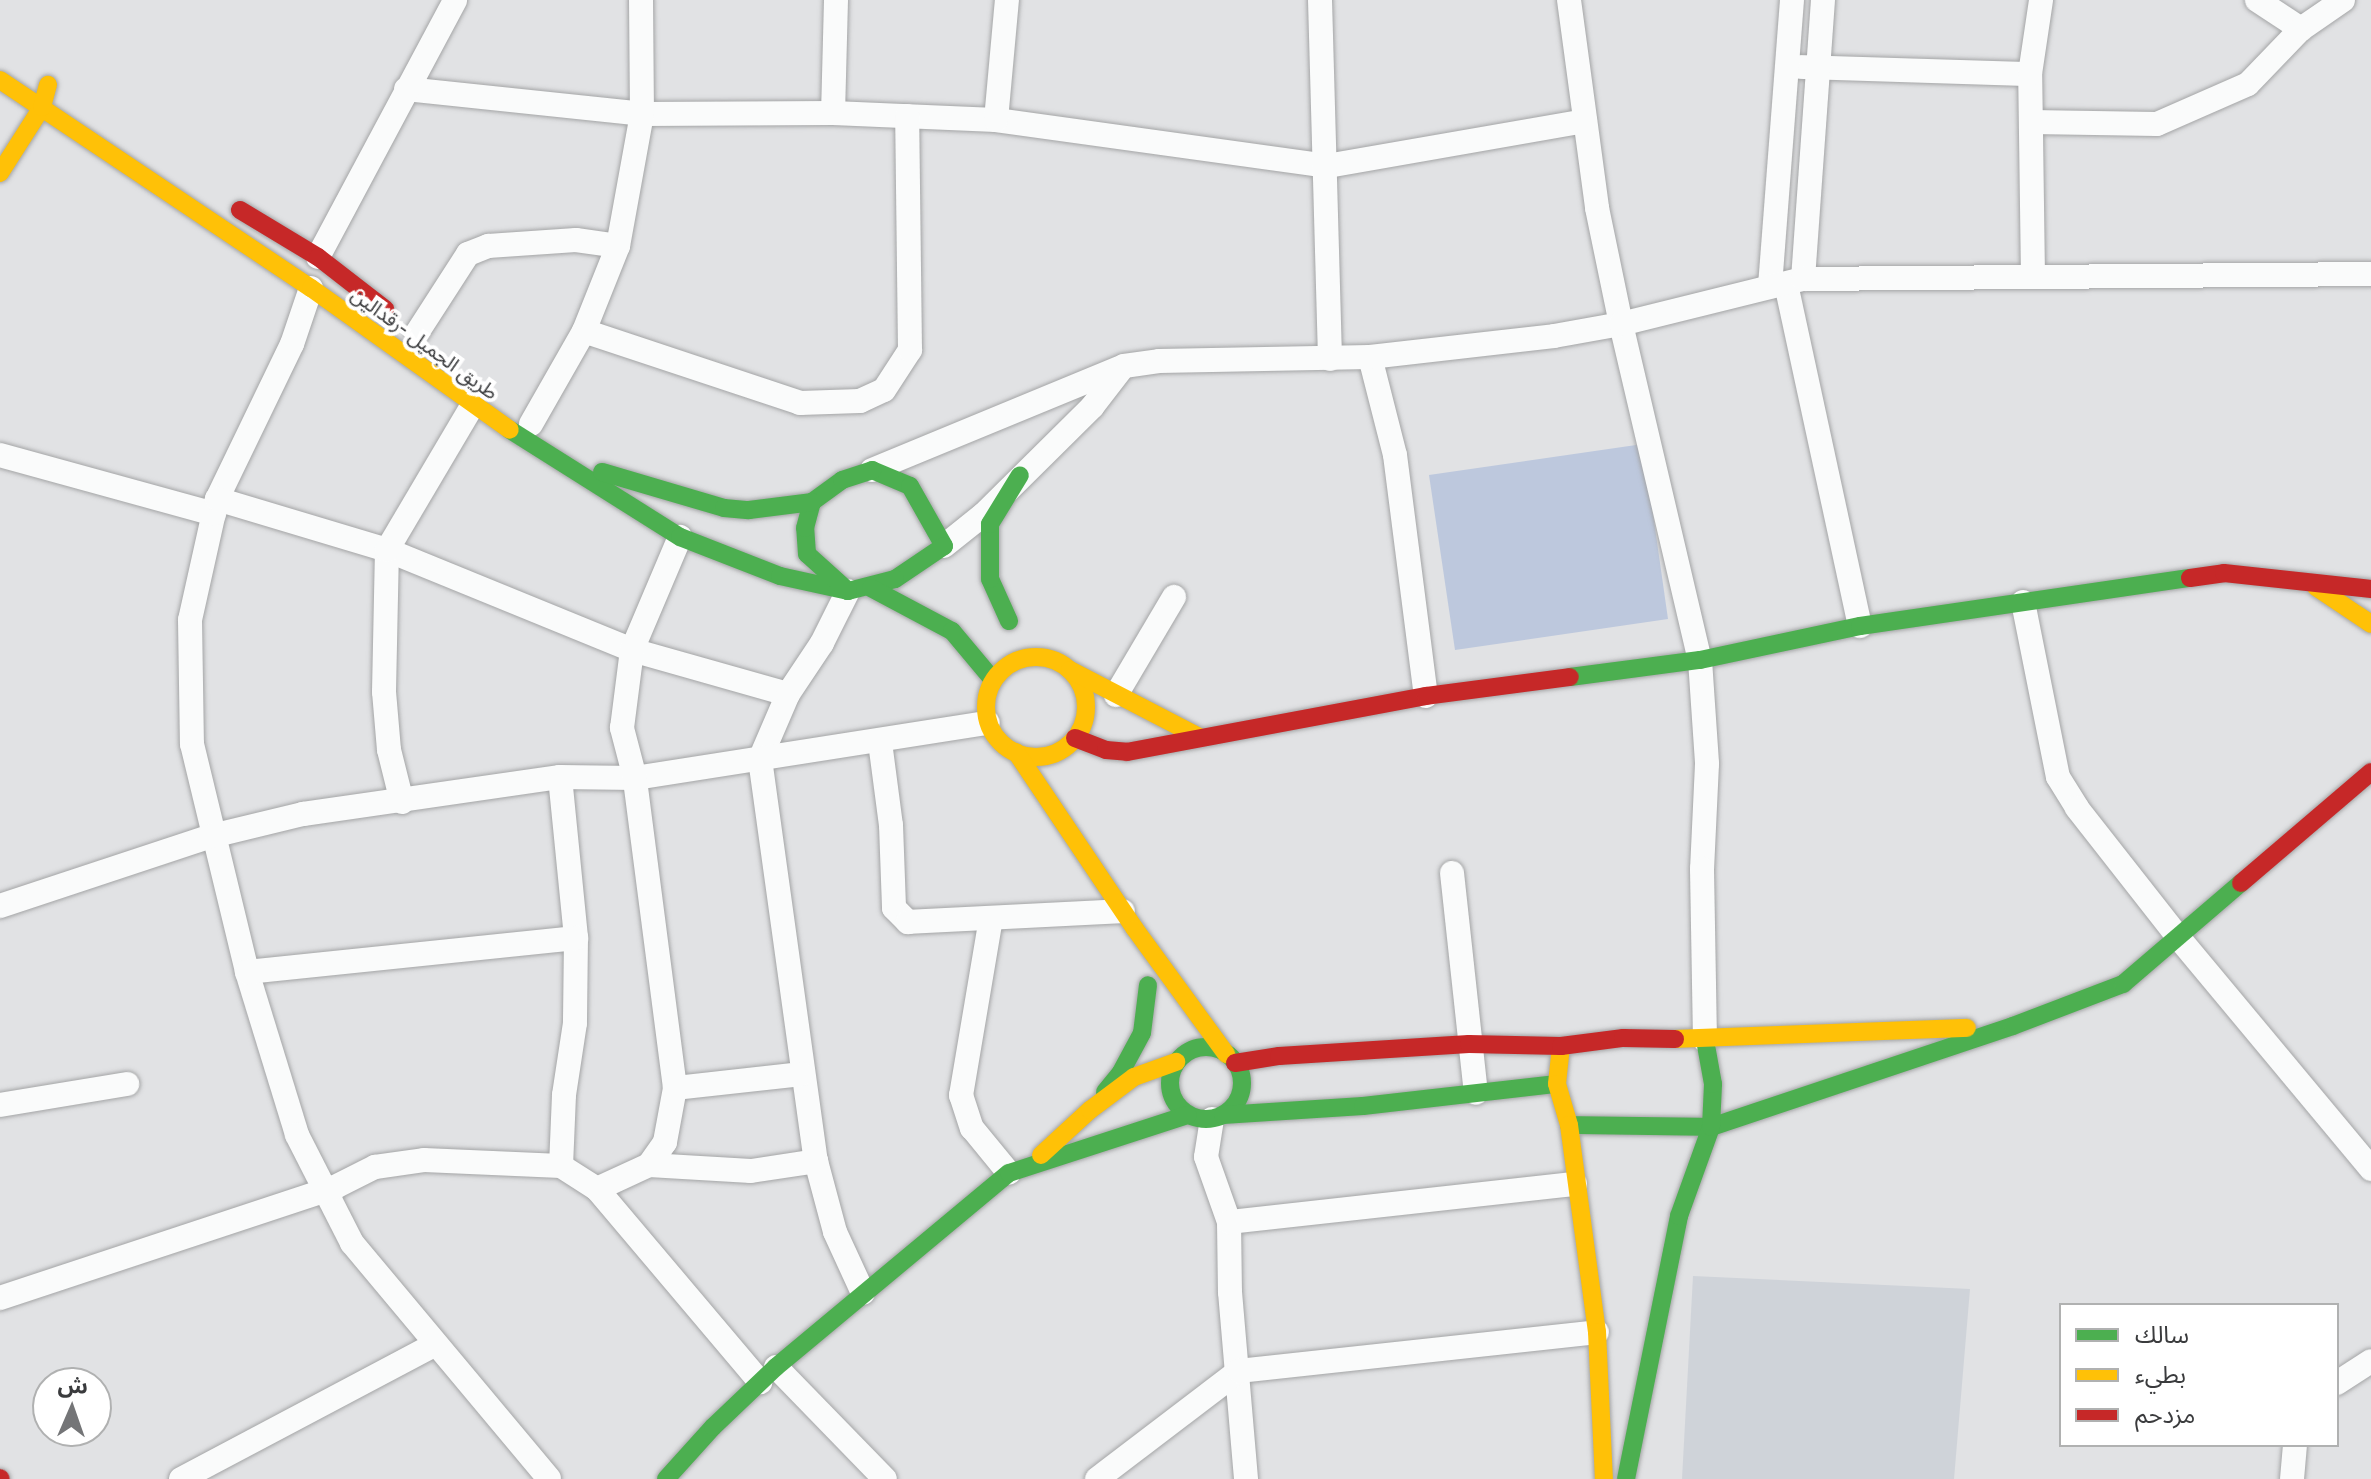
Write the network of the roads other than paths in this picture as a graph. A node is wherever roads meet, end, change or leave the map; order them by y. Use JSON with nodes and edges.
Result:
{"nodes":[{"id":1,"x":455,"y":0,"type":"edge"},
{"id":2,"x":641,"y":0,"type":"edge"},
{"id":3,"x":836,"y":0,"type":"edge"},
{"id":4,"x":1007,"y":0,"type":"edge"},
{"id":5,"x":1320,"y":0,"type":"edge"},
{"id":6,"x":1569,"y":0,"type":"edge"},
{"id":7,"x":1792,"y":0,"type":"edge"},
{"id":8,"x":1823,"y":0,"type":"edge"},
{"id":9,"x":2041,"y":0,"type":"edge"},
{"id":10,"x":2257,"y":0,"type":"edge"},
{"id":11,"x":2343,"y":0,"type":"edge"},
{"id":12,"x":2301,"y":29,"type":"junction"},
{"id":13,"x":1785,"y":67,"type":"junction"},
{"id":14,"x":1817,"y":68,"type":"junction"},
{"id":15,"x":2030,"y":74,"type":"junction"},
{"id":16,"x":1,"y":81,"type":"edge"},
{"id":17,"x":49,"y":86,"type":"dead end"},
{"id":18,"x":406,"y":89,"type":"junction"},
{"id":19,"x":42,"y":107,"type":"junction"},
{"id":20,"x":833,"y":113,"type":"junction"},
{"id":21,"x":642,"y":114,"type":"junction"},
{"id":22,"x":907,"y":116,"type":"junction"},
{"id":23,"x":996,"y":120,"type":"junction"},
{"id":24,"x":1585,"y":121,"type":"junction"},
{"id":25,"x":2031,"y":122,"type":"junction"},
{"id":26,"x":0,"y":141,"type":"edge"},
{"id":27,"x":1327,"y":166,"type":"junction"},
{"id":28,"x":0,"y":173,"type":"edge"},
{"id":29,"x":229,"y":204,"type":"dead end"},
{"id":30,"x":618,"y":246,"type":"junction"},
{"id":31,"x":318,"y":257,"type":"junction"},
{"id":32,"x":2368,"y":269,"type":"edge"},
{"id":33,"x":2033,"y":277,"type":"junction"},
{"id":34,"x":1786,"y":283,"type":"junction"},
{"id":35,"x":311,"y":288,"type":"junction"},
{"id":36,"x":1621,"y":324,"type":"junction"},
{"id":37,"x":584,"y":331,"type":"junction"},
{"id":38,"x":423,"y":338,"type":"joint"},
{"id":39,"x":1370,"y":357,"type":"junction"},
{"id":40,"x":1330,"y":359,"type":"junction"},
{"id":41,"x":1124,"y":366,"type":"junction"},
{"id":42,"x":481,"y":399,"type":"junction"},
{"id":43,"x":531,"y":424,"type":"junction"},
{"id":44,"x":0,"y":455,"type":"edge"},
{"id":45,"x":872,"y":470,"type":"junction"},
{"id":46,"x":1020,"y":475,"type":"junction"},
{"id":47,"x":812,"y":502,"type":"junction"},
{"id":48,"x":215,"y":507,"type":"junction"},
{"id":49,"x":680,"y":537,"type":"junction"},
{"id":50,"x":387,"y":550,"type":"junction"},
{"id":51,"x":949,"y":551,"type":"junction"},
{"id":52,"x":972,"y":578,"type":"dead end"},
{"id":53,"x":2308,"y":582,"type":"junction"},
{"id":54,"x":860,"y":589,"type":"junction"},
{"id":55,"x":2371,"y":589,"type":"edge"},
{"id":56,"x":1174,"y":597,"type":"dead end"},
{"id":57,"x":2023,"y":602,"type":"junction"},
{"id":58,"x":2371,"y":624,"type":"edge"},
{"id":59,"x":1860,"y":626,"type":"junction"},
{"id":60,"x":1023,"y":639,"type":"junction"},
{"id":61,"x":632,"y":650,"type":"junction"},
{"id":62,"x":1700,"y":660,"type":"junction"},
{"id":63,"x":1070,"y":670,"type":"junction"},
{"id":64,"x":993,"y":680,"type":"junction"},
{"id":65,"x":788,"y":694,"type":"junction"},
{"id":66,"x":1116,"y":695,"type":"junction"},
{"id":67,"x":1426,"y":696,"type":"junction"},
{"id":68,"x":988,"y":723,"type":"junction"},
{"id":69,"x":1199,"y":737,"type":"junction"},
{"id":70,"x":1073,"y":740,"type":"junction"},
{"id":71,"x":880,"y":742,"type":"junction"},
{"id":72,"x":1016,"y":752,"type":"junction"},
{"id":73,"x":760,"y":759,"type":"junction"},
{"id":74,"x":1070,"y":765,"type":"dead end"},
{"id":75,"x":2370,"y":771,"type":"edge"},
{"id":76,"x":560,"y":777,"type":"junction"},
{"id":77,"x":635,"y":778,"type":"junction"},
{"id":78,"x":1067,"y":792,"type":"dead end"},
{"id":79,"x":402,"y":802,"type":"junction"},
{"id":80,"x":1064,"y":819,"type":"junction"},
{"id":81,"x":212,"y":836,"type":"junction"},
{"id":82,"x":1452,"y":873,"type":"dead end"},
{"id":83,"x":0,"y":906,"type":"edge"},
{"id":84,"x":991,"y":918,"type":"junction"},
{"id":85,"x":1129,"y":920,"type":"junction"},
{"id":86,"x":2178,"y":937,"type":"junction"},
{"id":87,"x":576,"y":938,"type":"junction"},
{"id":88,"x":247,"y":972,"type":"junction"},
{"id":89,"x":1148,"y":985,"type":"junction"},
{"id":90,"x":1189,"y":1000,"type":"junction"},
{"id":91,"x":1163,"y":1010,"type":"dead end"},
{"id":92,"x":1229,"y":1026,"type":"dead end"},
{"id":93,"x":2013,"y":1026,"type":"junction"},
{"id":94,"x":1174,"y":1035,"type":"dead end"},
{"id":95,"x":1248,"y":1039,"type":"dead end"},
{"id":96,"x":1705,"y":1040,"type":"junction"},
{"id":97,"x":1469,"y":1044,"type":"junction"},
{"id":98,"x":1561,"y":1046,"type":"junction"},
{"id":99,"x":1279,"y":1056,"type":"junction"},
{"id":100,"x":1231,"y":1058,"type":"junction"},
{"id":101,"x":1180,"y":1059,"type":"junction"},
{"id":102,"x":801,"y":1074,"type":"junction"},
{"id":103,"x":127,"y":1084,"type":"dead end"},
{"id":104,"x":1557,"y":1084,"type":"junction"},
{"id":105,"x":675,"y":1088,"type":"junction"},
{"id":106,"x":1476,"y":1093,"type":"junction"},
{"id":107,"x":0,"y":1105,"type":"edge"},
{"id":108,"x":1090,"y":1110,"type":"junction"},
{"id":109,"x":1207,"y":1116,"type":"junction"},
{"id":110,"x":1569,"y":1125,"type":"junction"},
{"id":111,"x":1711,"y":1127,"type":"junction"},
{"id":112,"x":816,"y":1161,"type":"junction"},
{"id":113,"x":649,"y":1165,"type":"junction"},
{"id":114,"x":561,"y":1166,"type":"junction"},
{"id":115,"x":2371,"y":1169,"type":"edge"},
{"id":116,"x":1019,"y":1170,"type":"junction"},
{"id":117,"x":1575,"y":1184,"type":"junction"},
{"id":118,"x":324,"y":1189,"type":"junction"},
{"id":119,"x":597,"y":1189,"type":"junction"},
{"id":120,"x":1229,"y":1222,"type":"junction"},
{"id":121,"x":863,"y":1293,"type":"junction"},
{"id":122,"x":0,"y":1298,"type":"edge"},
{"id":123,"x":1597,"y":1332,"type":"junction"},
{"id":124,"x":434,"y":1345,"type":"junction"},
{"id":125,"x":2371,"y":1361,"type":"edge"},
{"id":126,"x":1239,"y":1371,"type":"junction"},
{"id":127,"x":768,"y":1374,"type":"junction"},
{"id":128,"x":2339,"y":1382,"type":"edge"},
{"id":129,"x":2295,"y":1447,"type":"edge"},
{"id":130,"x":181,"y":1479,"type":"edge"},
{"id":131,"x":549,"y":1479,"type":"edge"},
{"id":132,"x":666,"y":1479,"type":"edge"},
{"id":133,"x":885,"y":1479,"type":"edge"},
{"id":134,"x":1097,"y":1479,"type":"edge"},
{"id":135,"x":1246,"y":1479,"type":"edge"},
{"id":136,"x":1604,"y":1479,"type":"edge"},
{"id":137,"x":1626,"y":1479,"type":"edge"},
{"id":138,"x":2292,"y":1479,"type":"edge"}],
"edges":[{"from":1,"to":18,"type":"street"},
{"from":2,"to":21,"type":"street"},
{"from":3,"to":20,"type":"street"},
{"from":4,"to":23,"type":"street"},
{"from":5,"to":27,"type":"street"},
{"from":6,"to":24,"type":"street"},
{"from":7,"to":13,"type":"street"},
{"from":8,"to":14,"type":"street"},
{"from":9,"to":15,"type":"street"},
{"from":10,"to":12,"type":"street"},
{"from":11,"to":12,"type":"street"},
{"from":12,"to":25,"type":"street"},
{"from":13,"to":14,"type":"street"},
{"from":13,"to":34,"type":"street"},
{"from":14,"to":15,"type":"street"},
{"from":14,"to":34,"type":"street"},
{"from":15,"to":25,"type":"street"},
{"from":16,"to":19,"type":"street","name":"طريق الجميل -رقدالين"},
{"from":16,"to":26,"type":"street"},
{"from":17,"to":19,"type":"street"},
{"from":18,"to":21,"type":"street"},
{"from":18,"to":31,"type":"street"},
{"from":19,"to":28,"type":"street"},
{"from":19,"to":35,"type":"street","name":"طريق الجميل -رقدالين"},
{"from":20,"to":21,"type":"street"},
{"from":20,"to":22,"type":"street"},
{"from":21,"to":30,"type":"street"},
{"from":22,"to":23,"type":"street"},
{"from":22,"to":37,"type":"street"},
{"from":23,"to":27,"type":"street"},
{"from":24,"to":27,"type":"street"},
{"from":24,"to":36,"type":"street"},
{"from":25,"to":33,"type":"street"},
{"from":27,"to":40,"type":"street"},
{"from":29,"to":31,"type":"street","name":"طريق الجميل -رقدالين"},
{"from":30,"to":37,"type":"street"},
{"from":30,"to":38,"type":"street"},
{"from":31,"to":38,"type":"street","name":"طريق الجميل -رقدالين"},
{"from":32,"to":33,"type":"street"},
{"from":33,"to":34,"type":"street"},
{"from":34,"to":36,"type":"street"},
{"from":34,"to":59,"type":"street"},
{"from":35,"to":42,"type":"street","name":"طريق الجميل -رقدالين"},
{"from":35,"to":48,"type":"street"},
{"from":36,"to":39,"type":"street"},
{"from":36,"to":62,"type":"street"},
{"from":37,"to":43,"type":"street"},
{"from":39,"to":40,"type":"street"},
{"from":39,"to":67,"type":"street"},
{"from":40,"to":41,"type":"street"},
{"from":41,"to":45,"type":"street"},
{"from":41,"to":46,"type":"street"},
{"from":42,"to":43,"type":"street","name":"طريق الجميل -رقدالين"},
{"from":42,"to":49,"type":"street","name":"طريق الجميل -رقدالين"},
{"from":42,"to":50,"type":"street"},
{"from":43,"to":47,"type":"street","name":"طريق الجميل -رقدالين"},
{"from":44,"to":48,"type":"street"},
{"from":45,"to":47,"type":"street"},
{"from":45,"to":51,"type":"street"},
{"from":46,"to":51,"type":"street"},
{"from":46,"to":60,"type":"street"},
{"from":47,"to":54,"type":"street"},
{"from":48,"to":50,"type":"street"},
{"from":48,"to":81,"type":"street"},
{"from":49,"to":54,"type":"street","name":"طريق الجميل -رقدالين"},
{"from":49,"to":61,"type":"street"},
{"from":50,"to":61,"type":"street"},
{"from":50,"to":79,"type":"street"},
{"from":51,"to":54,"type":"street"},
{"from":52,"to":60,"type":"street"},
{"from":53,"to":55,"type":"street"},
{"from":53,"to":57,"type":"street"},
{"from":53,"to":58,"type":"street"},
{"from":54,"to":64,"type":"street"},
{"from":54,"to":65,"type":"street"},
{"from":56,"to":66,"type":"street"},
{"from":57,"to":59,"type":"street"},
{"from":57,"to":86,"type":"street"},
{"from":59,"to":62,"type":"street"},
{"from":60,"to":63,"type":"street"},
{"from":60,"to":64,"type":"street"},
{"from":61,"to":65,"type":"street"},
{"from":61,"to":77,"type":"street"},
{"from":62,"to":67,"type":"street"},
{"from":62,"to":96,"type":"street"},
{"from":63,"to":66,"type":"street"},
{"from":63,"to":70,"type":"street"},
{"from":64,"to":68,"type":"street"},
{"from":65,"to":73,"type":"street"},
{"from":66,"to":69,"type":"street"},
{"from":67,"to":69,"type":"street"},
{"from":68,"to":71,"type":"street"},
{"from":68,"to":72,"type":"street"},
{"from":69,"to":70,"type":"street"},
{"from":70,"to":72,"type":"street"},
{"from":70,"to":74,"type":"street"},
{"from":71,"to":73,"type":"street"},
{"from":71,"to":84,"type":"street"},
{"from":72,"to":80,"type":"street"},
{"from":73,"to":77,"type":"street"},
{"from":73,"to":102,"type":"street"},
{"from":75,"to":86,"type":"street"},
{"from":76,"to":77,"type":"street"},
{"from":76,"to":79,"type":"street"},
{"from":76,"to":87,"type":"street"},
{"from":77,"to":105,"type":"street"},
{"from":78,"to":80,"type":"street"},
{"from":79,"to":81,"type":"street"},
{"from":80,"to":85,"type":"street"},
{"from":81,"to":83,"type":"street"},
{"from":81,"to":88,"type":"street"},
{"from":82,"to":97,"type":"street"},
{"from":84,"to":85,"type":"street"},
{"from":84,"to":116,"type":"street"},
{"from":85,"to":89,"type":"street"},
{"from":85,"to":90,"type":"street"},
{"from":86,"to":93,"type":"street"},
{"from":86,"to":115,"type":"street"},
{"from":87,"to":88,"type":"street"},
{"from":87,"to":114,"type":"street"},
{"from":88,"to":118,"type":"street"},
{"from":89,"to":91,"type":"street"},
{"from":89,"to":108,"type":"street"},
{"from":90,"to":92,"type":"street"},
{"from":90,"to":100,"type":"street"},
{"from":93,"to":96,"type":"street"},
{"from":93,"to":111,"type":"street"},
{"from":94,"to":101,"type":"street"},
{"from":95,"to":99,"type":"street"},
{"from":96,"to":98,"type":"street"},
{"from":96,"to":111,"type":"street"},
{"from":97,"to":98,"type":"street"},
{"from":97,"to":99,"type":"street"},
{"from":97,"to":106,"type":"street"},
{"from":98,"to":104,"type":"street"},
{"from":99,"to":100,"type":"street"},
{"from":100,"to":101,"type":"street"},
{"from":100,"to":109,"type":"street"},
{"from":101,"to":108,"type":"street"},
{"from":101,"to":109,"type":"street"},
{"from":102,"to":105,"type":"street"},
{"from":102,"to":112,"type":"street"},
{"from":103,"to":107,"type":"street"},
{"from":104,"to":106,"type":"street"},
{"from":104,"to":110,"type":"street"},
{"from":105,"to":113,"type":"street"},
{"from":106,"to":109,"type":"street"},
{"from":108,"to":116,"type":"street"},
{"from":109,"to":116,"type":"street"},
{"from":109,"to":120,"type":"street"},
{"from":110,"to":111,"type":"street"},
{"from":110,"to":117,"type":"street"},
{"from":111,"to":137,"type":"street"},
{"from":112,"to":113,"type":"street"},
{"from":112,"to":121,"type":"street"},
{"from":113,"to":119,"type":"street"},
{"from":114,"to":118,"type":"street"},
{"from":114,"to":119,"type":"street"},
{"from":116,"to":121,"type":"street"},
{"from":117,"to":120,"type":"street"},
{"from":117,"to":123,"type":"street"},
{"from":118,"to":122,"type":"street"},
{"from":118,"to":124,"type":"street"},
{"from":119,"to":127,"type":"street"},
{"from":120,"to":126,"type":"street"},
{"from":121,"to":127,"type":"street"},
{"from":123,"to":126,"type":"street"},
{"from":123,"to":136,"type":"street"},
{"from":124,"to":130,"type":"street"},
{"from":124,"to":131,"type":"street"},
{"from":125,"to":128,"type":"street"},
{"from":126,"to":134,"type":"street"},
{"from":126,"to":135,"type":"street"},
{"from":127,"to":132,"type":"street"},
{"from":127,"to":133,"type":"street"},
{"from":129,"to":138,"type":"street"}]}
